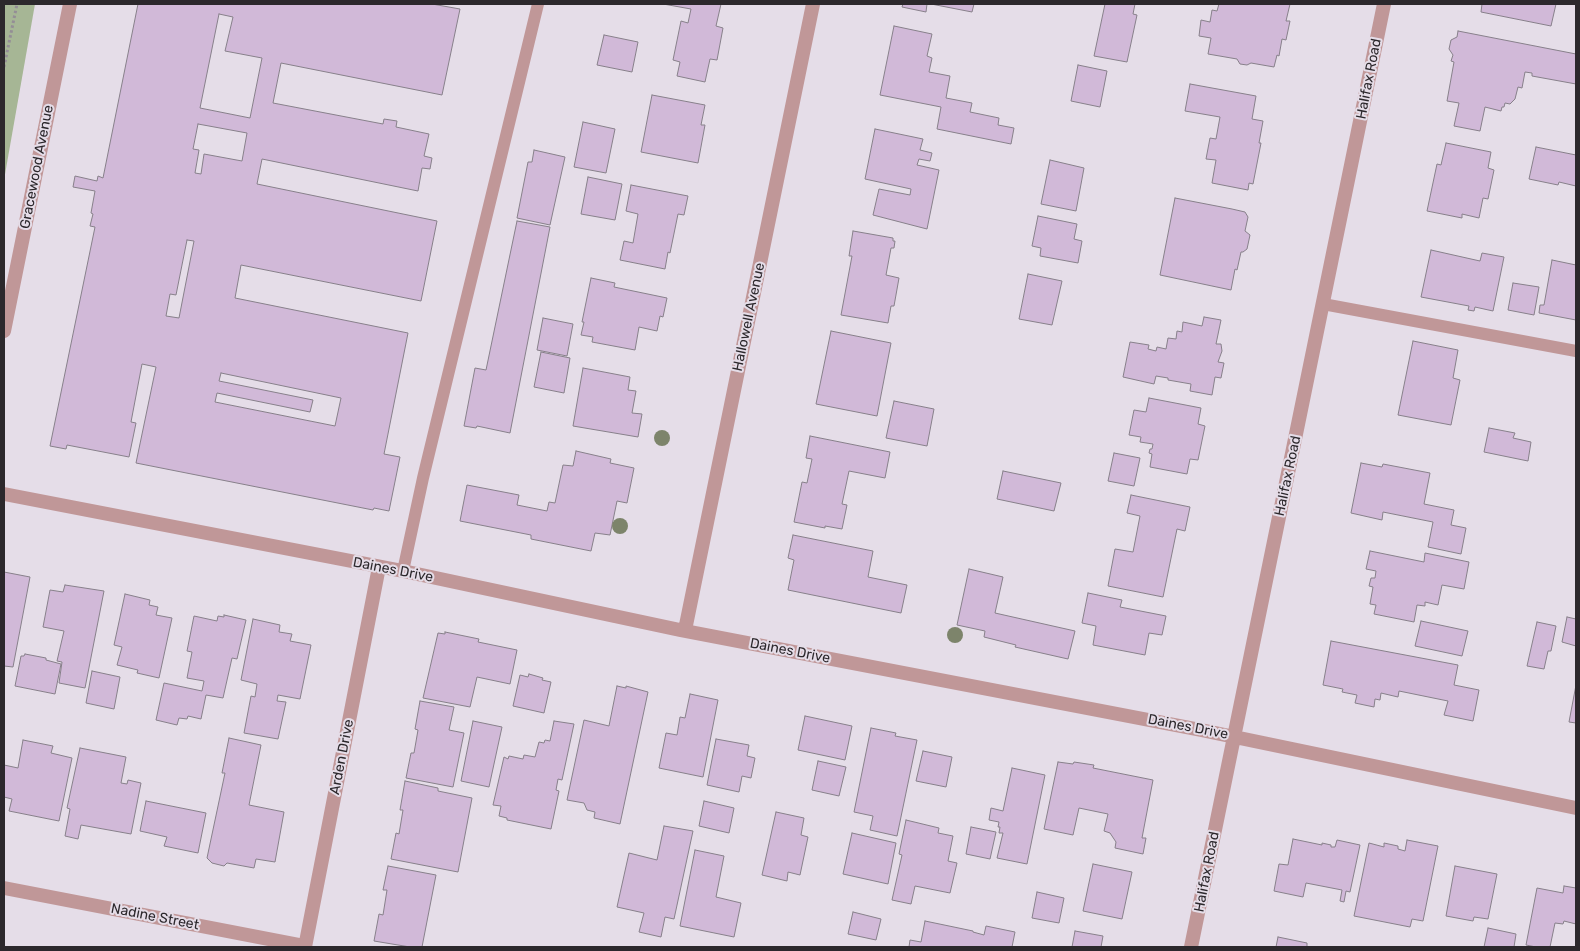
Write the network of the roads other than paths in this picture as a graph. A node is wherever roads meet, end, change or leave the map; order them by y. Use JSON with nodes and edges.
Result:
{"nodes":[{"id":1,"x":70,"y":4,"type":"edge"},
{"id":2,"x":538,"y":4,"type":"edge"},
{"id":3,"x":813,"y":4,"type":"edge"},
{"id":4,"x":1384,"y":4,"type":"edge"},
{"id":5,"x":1323,"y":304,"type":"junction"},
{"id":6,"x":4,"y":331,"type":"edge"},
{"id":7,"x":1576,"y":351,"type":"edge"},
{"id":8,"x":4,"y":494,"type":"edge"},
{"id":9,"x":379,"y":567,"type":"junction"},
{"id":10,"x":403,"y":572,"type":"junction"},
{"id":11,"x":685,"y":630,"type":"junction"},
{"id":12,"x":1234,"y":736,"type":"junction"},
{"id":13,"x":1576,"y":808,"type":"edge"},
{"id":14,"x":4,"y":888,"type":"edge"},
{"id":15,"x":305,"y":946,"type":"edge"},
{"id":16,"x":1191,"y":947,"type":"edge"}],
"edges":[{"from":1,"to":6,"type":"street","name":"Gracewood Avenue"},
{"from":2,"to":10,"type":"lane"},
{"from":3,"to":11,"type":"street","name":"Hallowell Avenue"},
{"from":4,"to":5,"type":"street","name":"Halifax Road"},
{"from":5,"to":7,"type":"lane"},
{"from":5,"to":12,"type":"street","name":"Halifax Road"},
{"from":8,"to":9,"type":"street","name":"Daines Drive"},
{"from":9,"to":10,"type":"street","name":"Daines Drive"},
{"from":9,"to":15,"type":"street","name":"Arden Drive"},
{"from":10,"to":11,"type":"street","name":"Daines Drive"},
{"from":11,"to":12,"type":"street","name":"Daines Drive"},
{"from":12,"to":13,"type":"street","name":"Daines Drive"},
{"from":12,"to":16,"type":"street","name":"Halifax Road"},
{"from":14,"to":15,"type":"street","name":"Nadine Street"}]}
